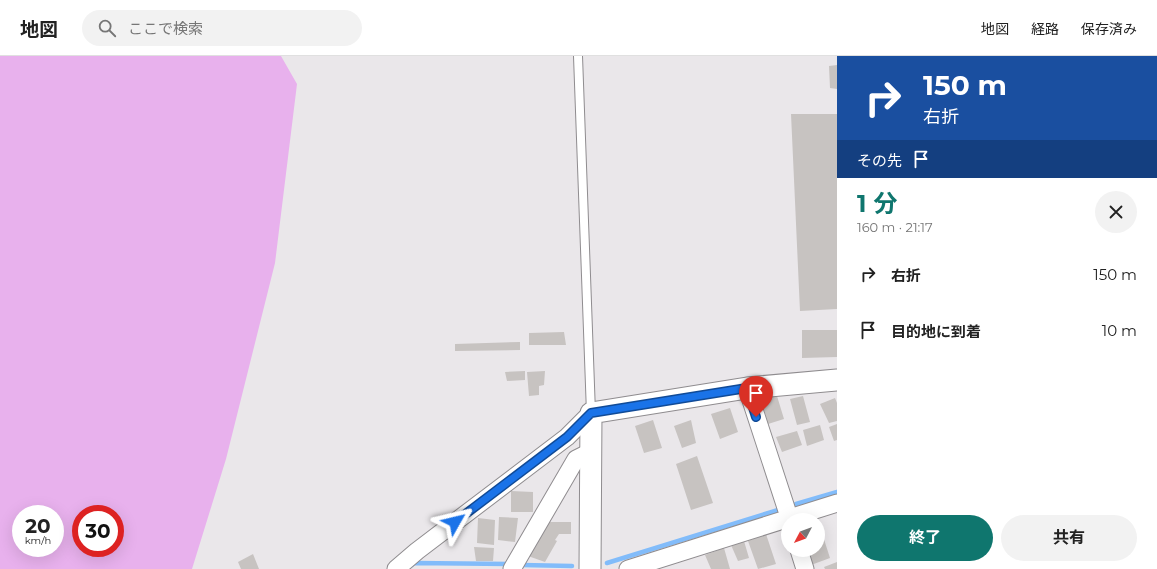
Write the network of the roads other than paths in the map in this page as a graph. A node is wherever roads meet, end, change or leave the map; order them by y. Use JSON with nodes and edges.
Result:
{"nodes":[{"id":1,"x":578,"y":56,"type":"edge"},
{"id":2,"x":837,"y":380,"type":"edge"},
{"id":3,"x":747,"y":388,"type":"junction"},
{"id":4,"x":591,"y":413,"type":"junction"},
{"id":5,"x":590,"y":452,"type":"junction"},
{"id":6,"x":837,"y":503,"type":"edge"},
{"id":7,"x":788,"y":513,"type":"edge"},
{"id":8,"x":808,"y":513,"type":"edge"},
{"id":9,"x":781,"y":522,"type":"edge"},
{"id":10,"x":801,"y":557,"type":"edge"},
{"id":11,"x":396,"y":569,"type":"edge"},
{"id":12,"x":512,"y":569,"type":"edge"},
{"id":13,"x":590,"y":569,"type":"edge"},
{"id":14,"x":628,"y":569,"type":"edge"},
{"id":15,"x":805,"y":569,"type":"edge"}],
"edges":[{"from":1,"to":4,"type":"lane"},
{"from":2,"to":3,"type":"street"},
{"from":3,"to":4,"type":"street"},
{"from":3,"to":7,"type":"street"},
{"from":4,"to":5,"type":"street"},
{"from":4,"to":11,"type":"street"},
{"from":5,"to":12,"type":"street"},
{"from":5,"to":13,"type":"street"},
{"from":6,"to":8,"type":"street"},
{"from":9,"to":14,"type":"street"},
{"from":10,"to":15,"type":"street"}]}
